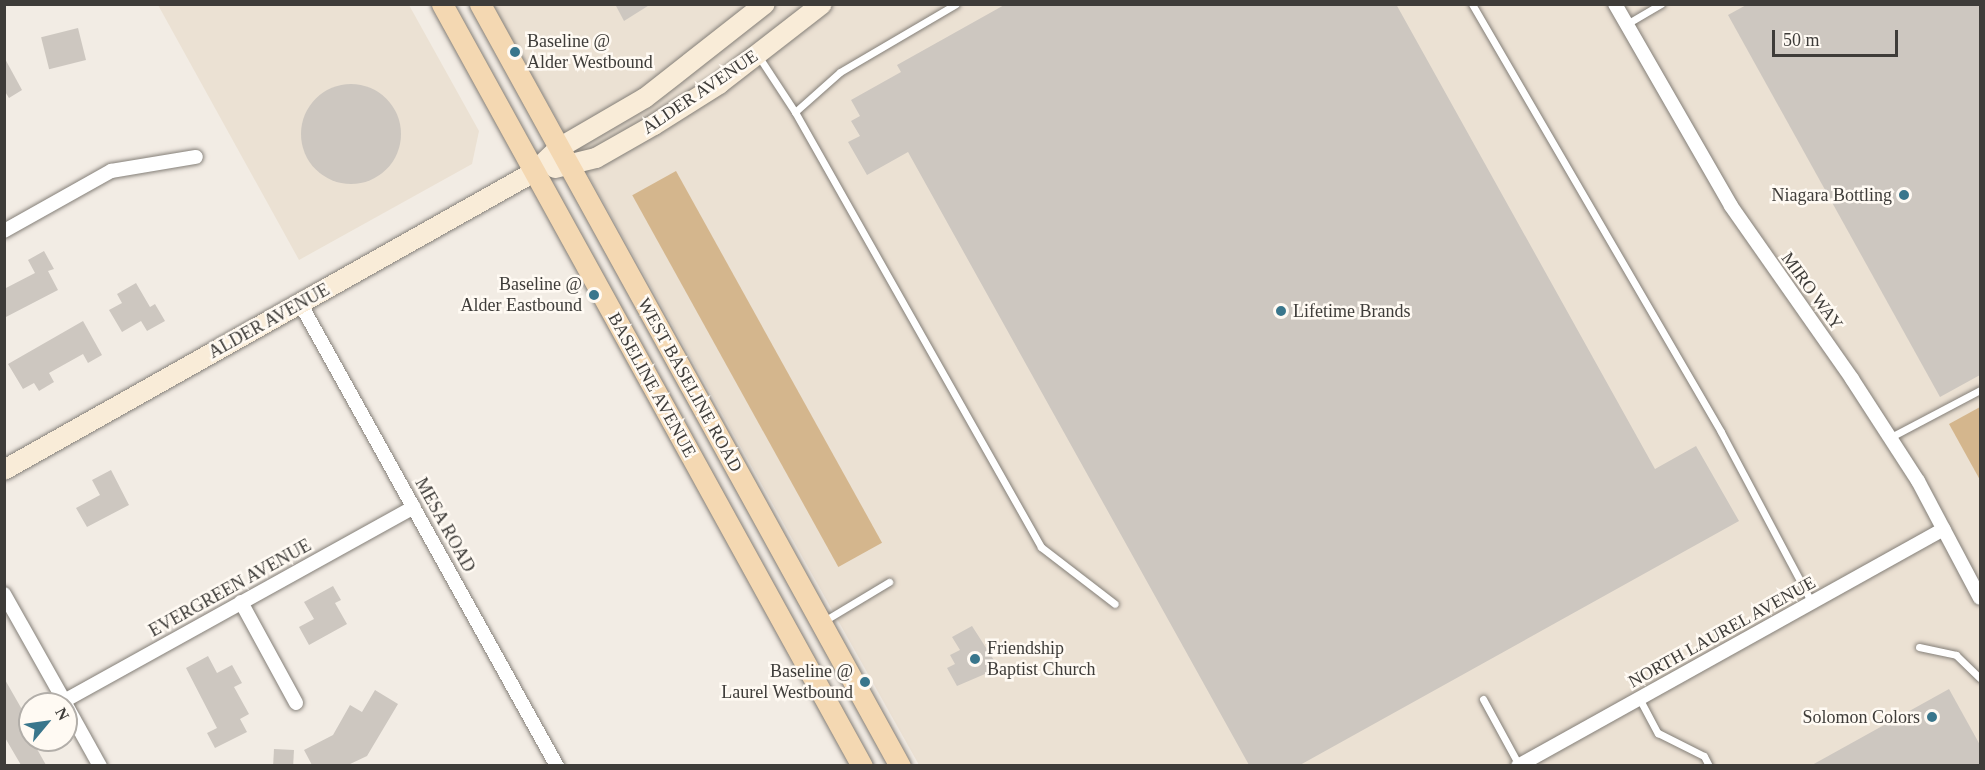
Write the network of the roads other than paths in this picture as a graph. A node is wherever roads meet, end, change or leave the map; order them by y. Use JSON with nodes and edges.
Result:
{"nodes":[{"id":1,"x":442,"y":4,"type":"edge"},
{"id":2,"x":480,"y":4,"type":"edge"},
{"id":3,"x":765,"y":4,"type":"edge"},
{"id":4,"x":822,"y":4,"type":"edge"},
{"id":5,"x":956,"y":4,"type":"edge"},
{"id":6,"x":1472,"y":4,"type":"edge"},
{"id":7,"x":1615,"y":4,"type":"edge"},
{"id":8,"x":1661,"y":4,"type":"edge"},
{"id":9,"x":1625,"y":24,"type":"junction"},
{"id":10,"x":757,"y":55,"type":"junction"},
{"id":11,"x":795,"y":112,"type":"junction"},
{"id":12,"x":196,"y":157,"type":"dead end"},
{"id":13,"x":564,"y":157,"type":"junction"},
{"id":14,"x":534,"y":172,"type":"junction"},
{"id":15,"x":4,"y":231,"type":"edge"},
{"id":16,"x":300,"y":303,"type":"junction"},
{"id":17,"x":1980,"y":390,"type":"edge"},
{"id":18,"x":1891,"y":437,"type":"junction"},
{"id":19,"x":4,"y":470,"type":"edge"},
{"id":20,"x":414,"y":507,"type":"junction"},
{"id":21,"x":1944,"y":529,"type":"junction"},
{"id":22,"x":889,"y":582,"type":"dead end"},
{"id":23,"x":4,"y":594,"type":"edge"},
{"id":24,"x":1980,"y":598,"type":"edge"},
{"id":25,"x":241,"y":602,"type":"junction"},
{"id":26,"x":1812,"y":603,"type":"junction"},
{"id":27,"x":1116,"y":604,"type":"dead end"},
{"id":28,"x":820,"y":623,"type":"junction"},
{"id":29,"x":1919,"y":647,"type":"dead end"},
{"id":30,"x":1980,"y":678,"type":"edge"},
{"id":31,"x":59,"y":692,"type":"edge"},
{"id":32,"x":78,"y":696,"type":"edge"},
{"id":33,"x":1639,"y":698,"type":"junction"},
{"id":34,"x":1483,"y":699,"type":"dead end"},
{"id":35,"x":296,"y":703,"type":"dead end"},
{"id":36,"x":78,"y":726,"type":"edge"},
{"id":37,"x":100,"y":765,"type":"edge"},
{"id":38,"x":557,"y":765,"type":"edge"},
{"id":39,"x":862,"y":765,"type":"edge"},
{"id":40,"x":900,"y":765,"type":"edge"},
{"id":41,"x":1519,"y":765,"type":"edge"},
{"id":42,"x":1709,"y":765,"type":"edge"}],
"edges":[{"from":1,"to":14,"type":"main road","name":"BASELINE AVENUE"},
{"from":2,"to":13,"type":"main road","name":"WEST BASELINE ROAD"},
{"from":3,"to":13,"type":"main road","name":"ALDER AVENUE"},
{"from":4,"to":10,"type":"main road","name":"ALDER AVENUE"},
{"from":5,"to":11,"type":"lane"},
{"from":6,"to":26,"type":"lane"},
{"from":7,"to":9,"type":"street","name":"MIRO WAY"},
{"from":8,"to":9,"type":"lane"},
{"from":9,"to":18,"type":"street","name":"MIRO WAY"},
{"from":10,"to":11,"type":"lane"},
{"from":10,"to":13,"type":"main road","name":"ALDER AVENUE"},
{"from":11,"to":27,"type":"lane"},
{"from":12,"to":15,"type":"street"},
{"from":13,"to":14,"type":"main road","name":"ALDER AVENUE"},
{"from":13,"to":28,"type":"main road","name":"WEST BASELINE ROAD"},
{"from":14,"to":16,"type":"main road","name":"ALDER AVENUE"},
{"from":14,"to":39,"type":"main road","name":"BASELINE AVENUE"},
{"from":16,"to":19,"type":"main road","name":"ALDER AVENUE"},
{"from":16,"to":20,"type":"street","name":"MESA ROAD"},
{"from":17,"to":18,"type":"lane"},
{"from":18,"to":21,"type":"street","name":"MIRO WAY"},
{"from":20,"to":25,"type":"street","name":"EVERGREEN AVENUE"},
{"from":20,"to":38,"type":"street","name":"MESA ROAD"},
{"from":21,"to":24,"type":"street","name":"MIRO WAY"},
{"from":21,"to":26,"type":"street","name":"NORTH LAUREL AVENUE"},
{"from":22,"to":28,"type":"lane"},
{"from":23,"to":31,"type":"street"},
{"from":25,"to":32,"type":"street","name":"EVERGREEN AVENUE"},
{"from":25,"to":35,"type":"street"},
{"from":26,"to":33,"type":"street","name":"NORTH LAUREL AVENUE"},
{"from":28,"to":40,"type":"main road","name":"WEST BASELINE ROAD"},
{"from":29,"to":30,"type":"lane"},
{"from":33,"to":41,"type":"street","name":"NORTH LAUREL AVENUE"},
{"from":33,"to":42,"type":"lane"},
{"from":34,"to":41,"type":"lane"},
{"from":36,"to":37,"type":"street"}]}
